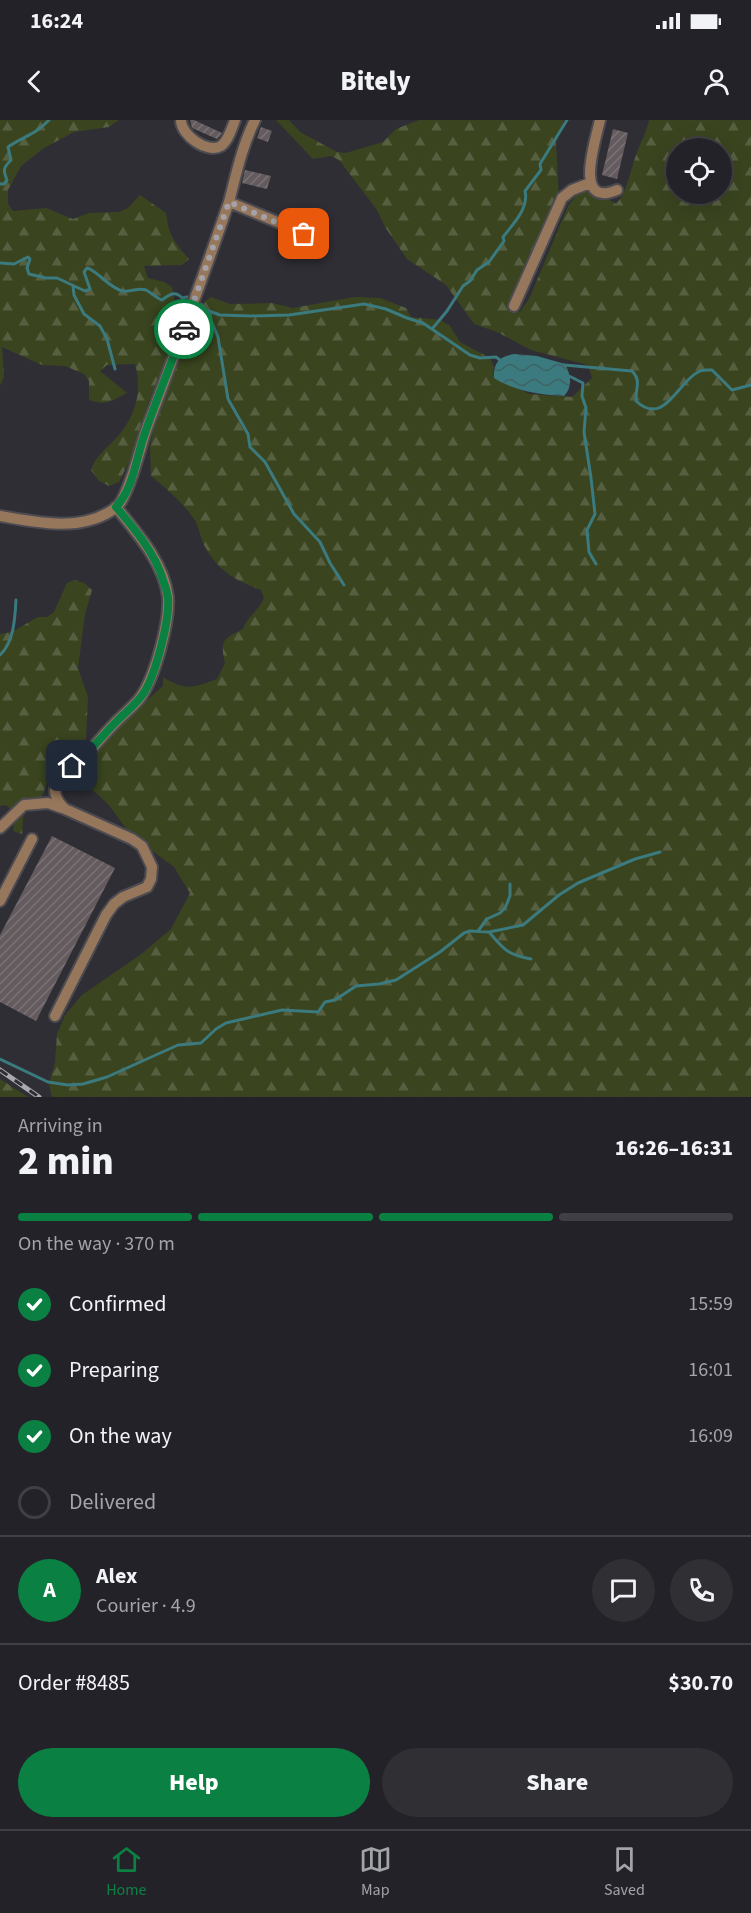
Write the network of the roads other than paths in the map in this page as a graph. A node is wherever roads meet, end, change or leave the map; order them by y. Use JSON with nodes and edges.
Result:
{"nodes":[{"id":1,"x":181,"y":120,"type":"edge"},
{"id":2,"x":235,"y":120,"type":"edge"},
{"id":3,"x":255,"y":120,"type":"edge"},
{"id":4,"x":600,"y":120,"type":"edge"},
{"id":5,"x":590,"y":183,"type":"junction"},
{"id":6,"x":617,"y":190,"type":"dead end"},
{"id":7,"x":229,"y":202,"type":"junction"},
{"id":8,"x":304,"y":234,"type":"dead end"},
{"id":9,"x":514,"y":306,"type":"dead end"},
{"id":10,"x":116,"y":507,"type":"junction"},
{"id":11,"x":3,"y":519,"type":"edge"},
{"id":12,"x":65,"y":809,"type":"junction"},
{"id":13,"x":0,"y":828,"type":"edge"},
{"id":14,"x":32,"y":839,"type":"dead end"},
{"id":15,"x":1,"y":895,"type":"edge"},
{"id":16,"x":55,"y":1016,"type":"dead end"}],
"edges":[{"from":1,"to":2,"type":"lane"},
{"from":3,"to":7,"type":"lane"},
{"from":4,"to":5,"type":"lane"},
{"from":5,"to":6,"type":"lane"},
{"from":5,"to":9,"type":"lane"},
{"from":7,"to":8,"type":"lane"},
{"from":7,"to":10,"type":"lane"},
{"from":10,"to":11,"type":"lane"},
{"from":10,"to":12,"type":"lane"},
{"from":12,"to":13,"type":"lane"},
{"from":12,"to":16,"type":"lane"},
{"from":14,"to":15,"type":"lane"}]}
